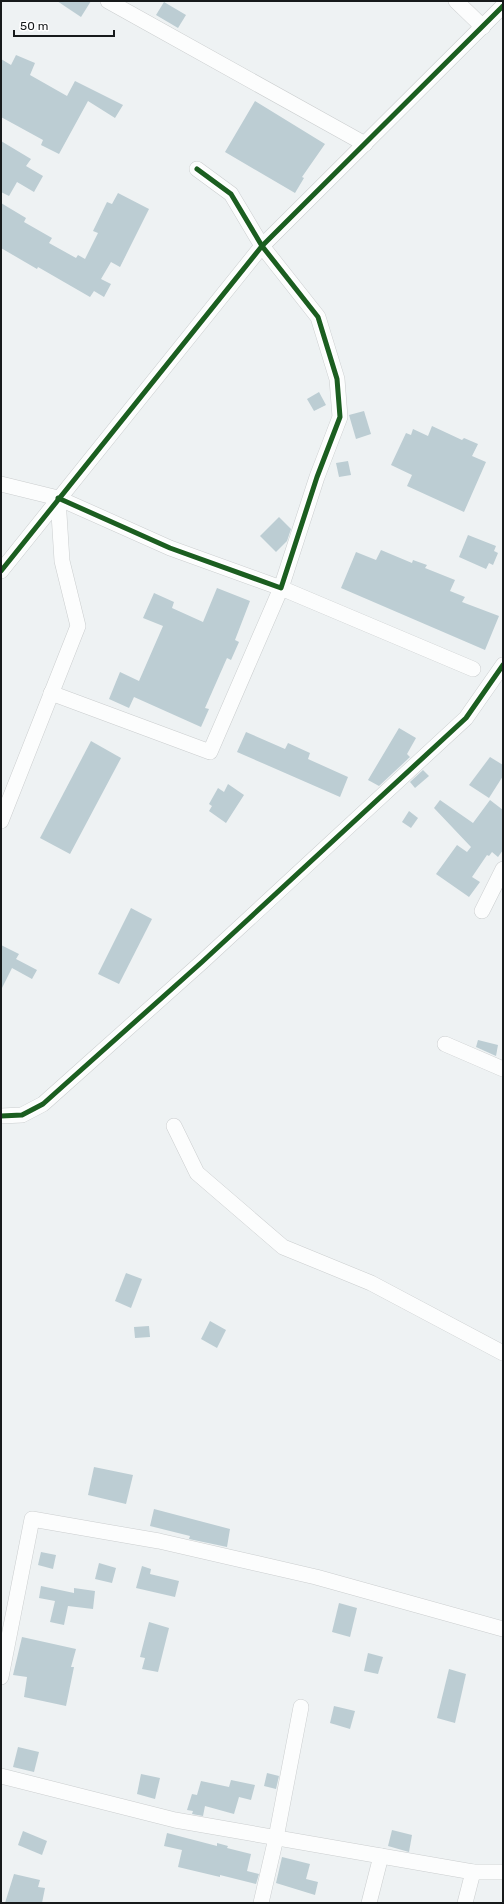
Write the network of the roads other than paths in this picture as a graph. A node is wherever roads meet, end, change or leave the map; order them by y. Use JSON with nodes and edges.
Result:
{"nodes":[{"id":1,"x":108,"y":1,"type":"edge"},
{"id":2,"x":456,"y":1,"type":"edge"},
{"id":3,"x":503,"y":6,"type":"edge"},
{"id":4,"x":482,"y":27,"type":"junction"},
{"id":5,"x":365,"y":144,"type":"junction"},
{"id":6,"x":197,"y":169,"type":"dead end"},
{"id":7,"x":262,"y":246,"type":"junction"},
{"id":8,"x":1,"y":484,"type":"edge"},
{"id":9,"x":58,"y":498,"type":"junction"},
{"id":10,"x":1,"y":571,"type":"edge"},
{"id":11,"x":281,"y":588,"type":"junction"},
{"id":12,"x":473,"y":669,"type":"dead end"},
{"id":13,"x":500,"y":674,"type":"edge"},
{"id":14,"x":52,"y":693,"type":"junction"},
{"id":15,"x":1,"y":821,"type":"edge"},
{"id":16,"x":503,"y":869,"type":"edge"},
{"id":17,"x":482,"y":910,"type":"dead end"},
{"id":18,"x":445,"y":1044,"type":"dead end"},
{"id":19,"x":503,"y":1069,"type":"edge"},
{"id":20,"x":1,"y":1116,"type":"edge"},
{"id":21,"x":174,"y":1126,"type":"dead end"},
{"id":22,"x":503,"y":1353,"type":"edge"},
{"id":23,"x":503,"y":1629,"type":"edge"},
{"id":24,"x":1,"y":1677,"type":"edge"},
{"id":25,"x":301,"y":1707,"type":"dead end"},
{"id":26,"x":1,"y":1776,"type":"edge"},
{"id":27,"x":276,"y":1838,"type":"junction"},
{"id":28,"x":381,"y":1856,"type":"junction"},
{"id":29,"x":473,"y":1872,"type":"junction"},
{"id":30,"x":503,"y":1872,"type":"edge"},
{"id":31,"x":261,"y":1903,"type":"edge"},
{"id":32,"x":370,"y":1903,"type":"edge"},
{"id":33,"x":465,"y":1903,"type":"edge"}],
"edges":[{"from":1,"to":5,"type":"street"},
{"from":2,"to":4,"type":"street"},
{"from":3,"to":4,"type":"street"},
{"from":4,"to":5,"type":"street"},
{"from":5,"to":7,"type":"street"},
{"from":6,"to":7,"type":"street"},
{"from":7,"to":9,"type":"street"},
{"from":7,"to":11,"type":"street"},
{"from":8,"to":9,"type":"street"},
{"from":9,"to":10,"type":"street"},
{"from":9,"to":11,"type":"street"},
{"from":9,"to":14,"type":"street"},
{"from":11,"to":12,"type":"street"},
{"from":11,"to":14,"type":"street"},
{"from":13,"to":20,"type":"street"},
{"from":14,"to":15,"type":"street"},
{"from":16,"to":17,"type":"street"},
{"from":18,"to":19,"type":"street"},
{"from":21,"to":22,"type":"street"},
{"from":23,"to":24,"type":"street"},
{"from":25,"to":27,"type":"street"},
{"from":26,"to":27,"type":"street"},
{"from":27,"to":28,"type":"street"},
{"from":27,"to":31,"type":"street"},
{"from":28,"to":29,"type":"street"},
{"from":28,"to":32,"type":"street"},
{"from":29,"to":30,"type":"street"},
{"from":29,"to":33,"type":"street"}]}
